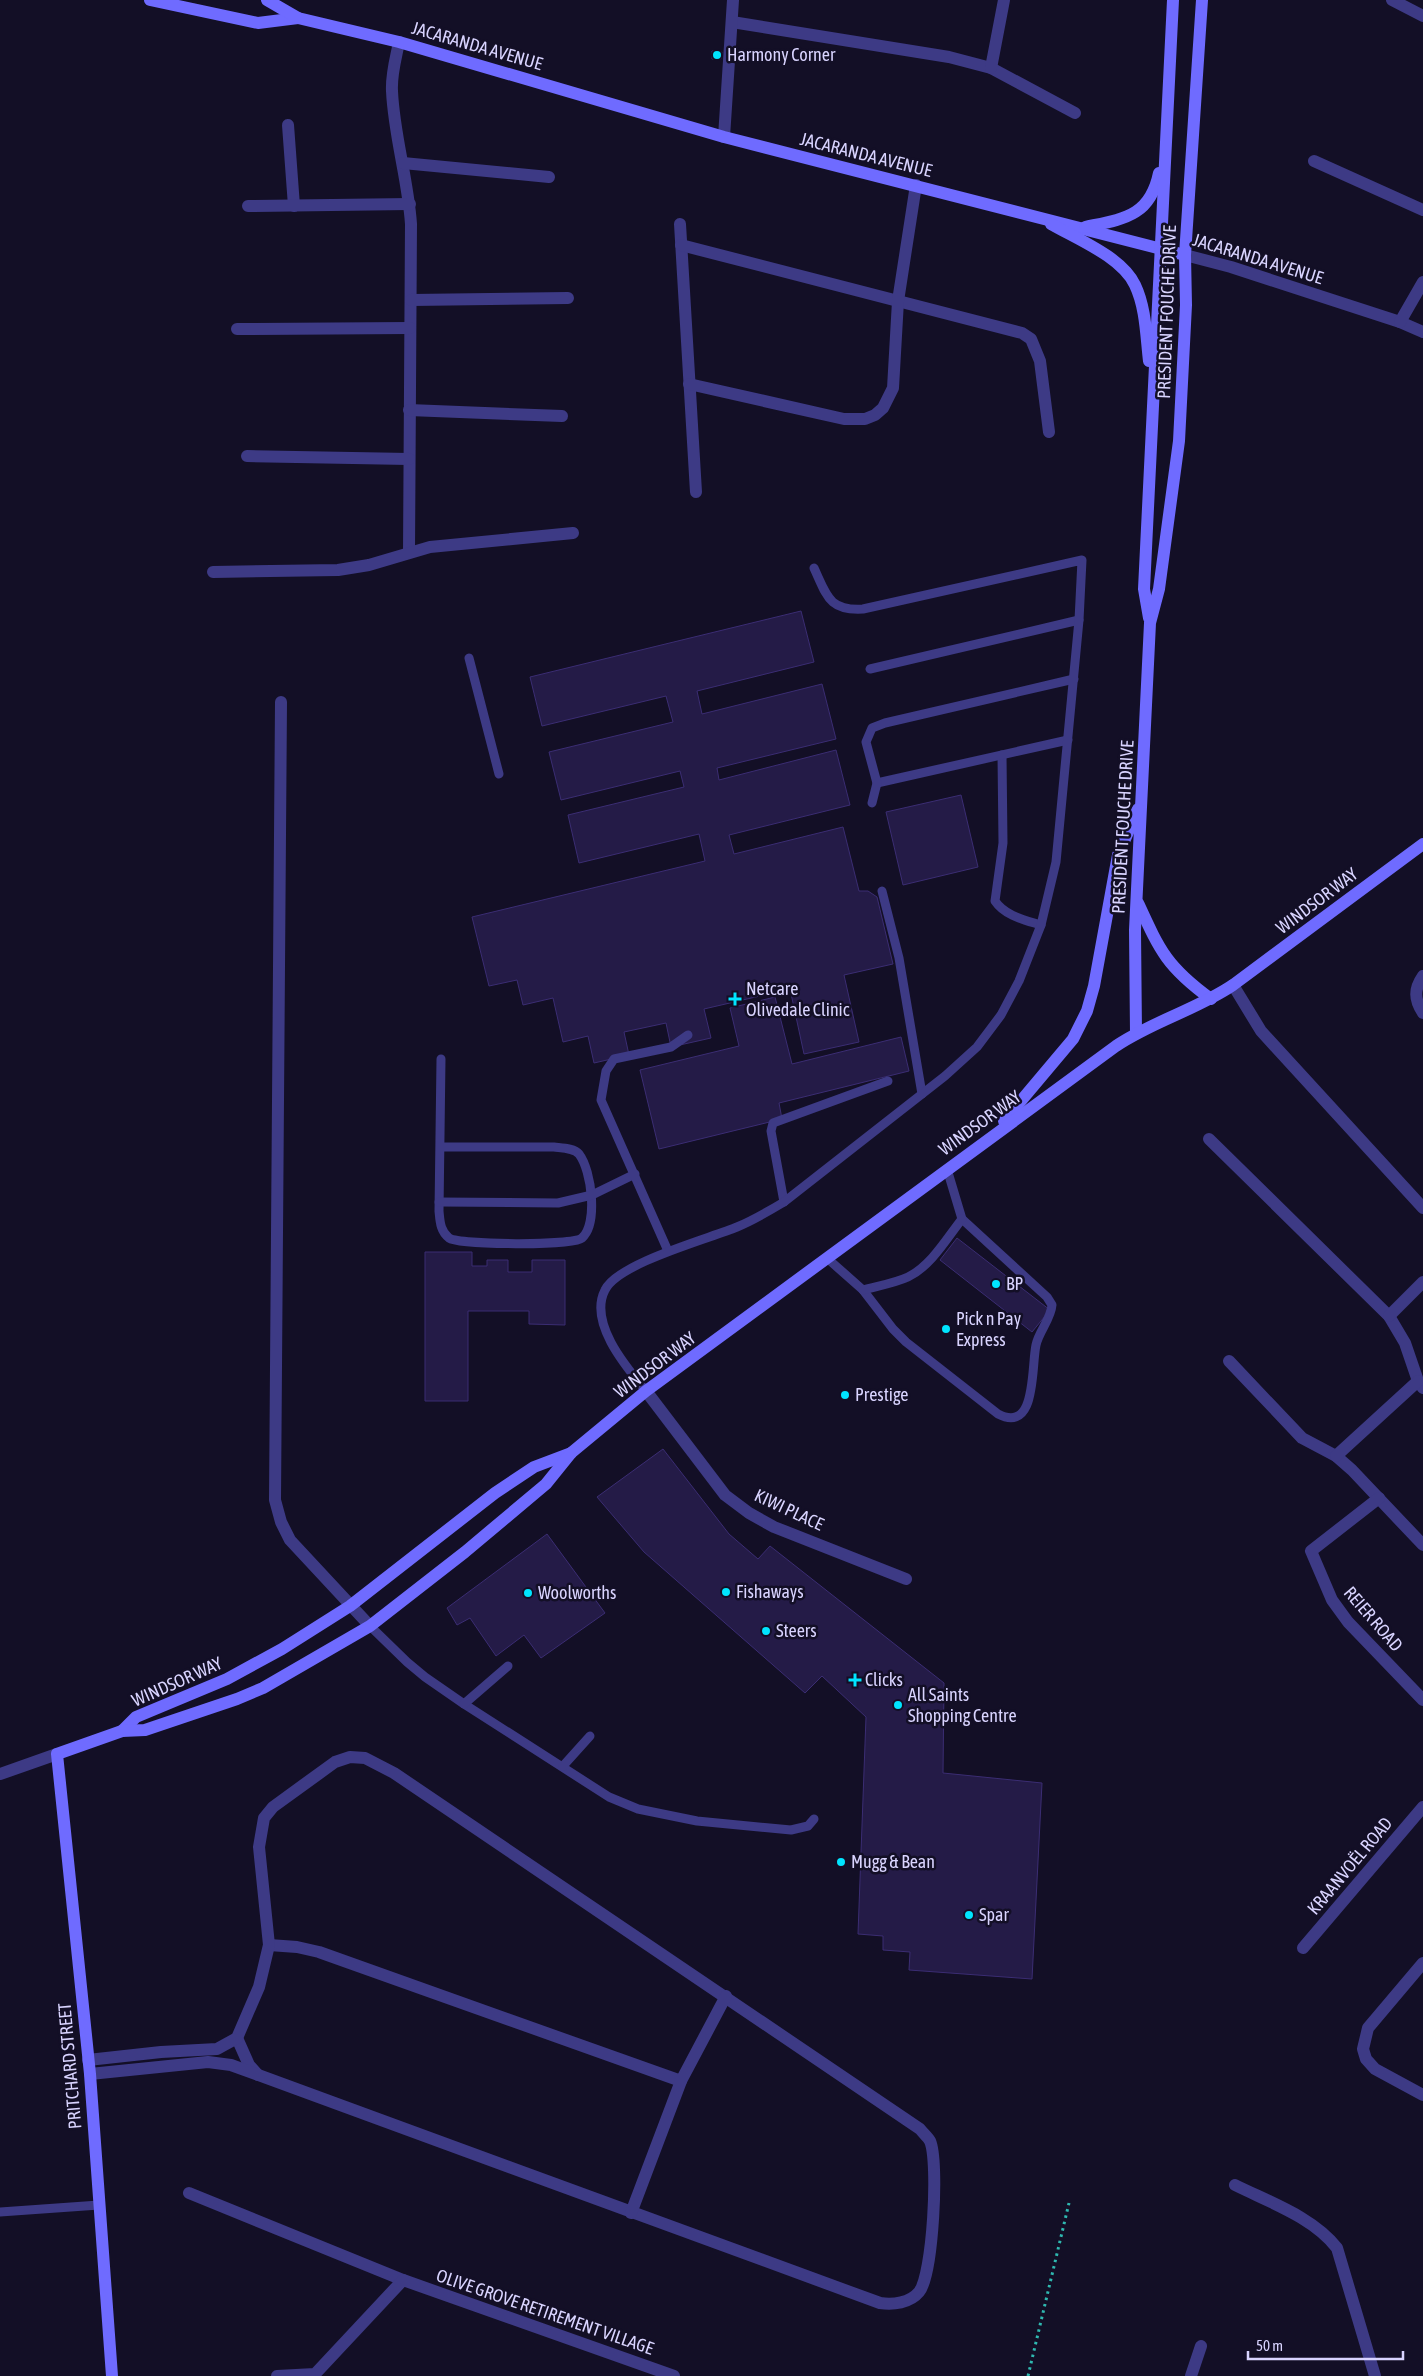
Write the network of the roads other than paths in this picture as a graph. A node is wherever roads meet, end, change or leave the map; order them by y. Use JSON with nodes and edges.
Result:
{"nodes":[{"id":1,"x":150,"y":0,"type":"edge"},
{"id":2,"x":267,"y":0,"type":"edge"},
{"id":3,"x":733,"y":0,"type":"edge"},
{"id":4,"x":1004,"y":0,"type":"edge"},
{"id":5,"x":1173,"y":0,"type":"edge"},
{"id":6,"x":1202,"y":0,"type":"edge"},
{"id":7,"x":1392,"y":0,"type":"edge"},
{"id":8,"x":1423,"y":16,"type":"edge"},
{"id":9,"x":298,"y":18,"type":"junction"},
{"id":10,"x":732,"y":22,"type":"junction"},
{"id":11,"x":399,"y":42,"type":"junction"},
{"id":12,"x":991,"y":68,"type":"junction"},
{"id":13,"x":1075,"y":113,"type":"dead end"},
{"id":14,"x":288,"y":124,"type":"dead end"},
{"id":15,"x":1166,"y":131,"type":"junction"},
{"id":16,"x":724,"y":137,"type":"junction"},
{"id":17,"x":1314,"y":161,"type":"dead end"},
{"id":18,"x":403,"y":162,"type":"junction"},
{"id":19,"x":549,"y":177,"type":"dead end"},
{"id":20,"x":916,"y":185,"type":"junction"},
{"id":21,"x":410,"y":204,"type":"junction"},
{"id":22,"x":248,"y":206,"type":"dead end"},
{"id":23,"x":294,"y":206,"type":"junction"},
{"id":24,"x":1423,"y":210,"type":"edge"},
{"id":25,"x":1038,"y":216,"type":"junction"},
{"id":26,"x":680,"y":224,"type":"dead end"},
{"id":27,"x":1083,"y":228,"type":"junction"},
{"id":28,"x":681,"y":246,"type":"junction"},
{"id":29,"x":1160,"y":248,"type":"junction"},
{"id":30,"x":1185,"y":255,"type":"junction"},
{"id":31,"x":1423,"y":282,"type":"edge"},
{"id":32,"x":568,"y":298,"type":"dead end"},
{"id":33,"x":411,"y":300,"type":"junction"},
{"id":34,"x":898,"y":301,"type":"junction"},
{"id":35,"x":1400,"y":322,"type":"junction"},
{"id":36,"x":410,"y":328,"type":"junction"},
{"id":37,"x":237,"y":329,"type":"dead end"},
{"id":38,"x":1423,"y":332,"type":"edge"},
{"id":39,"x":689,"y":384,"type":"junction"},
{"id":40,"x":1153,"y":396,"type":"junction"},
{"id":41,"x":409,"y":410,"type":"junction"},
{"id":42,"x":562,"y":416,"type":"dead end"},
{"id":43,"x":1049,"y":432,"type":"dead end"},
{"id":44,"x":247,"y":456,"type":"dead end"},
{"id":45,"x":409,"y":459,"type":"junction"},
{"id":46,"x":696,"y":492,"type":"dead end"},
{"id":47,"x":573,"y":533,"type":"dead end"},
{"id":48,"x":409,"y":552,"type":"junction"},
{"id":49,"x":814,"y":568,"type":"dead end"},
{"id":50,"x":213,"y":572,"type":"dead end"},
{"id":51,"x":1079,"y":620,"type":"junction"},
{"id":52,"x":1150,"y":623,"type":"junction"},
{"id":53,"x":469,"y":658,"type":"dead end"},
{"id":54,"x":870,"y":669,"type":"dead end"},
{"id":55,"x":1074,"y":679,"type":"junction"},
{"id":56,"x":281,"y":702,"type":"dead end"},
{"id":57,"x":1068,"y":740,"type":"junction"},
{"id":58,"x":1002,"y":754,"type":"junction"},
{"id":59,"x":499,"y":774,"type":"dead end"},
{"id":60,"x":877,"y":783,"type":"junction"},
{"id":61,"x":872,"y":803,"type":"dead end"},
{"id":62,"x":1141,"y":804,"type":"junction"},
{"id":63,"x":1423,"y":844,"type":"edge"},
{"id":64,"x":882,"y":891,"type":"dead end"},
{"id":65,"x":1136,"y":901,"type":"junction"},
{"id":66,"x":1041,"y":926,"type":"junction"},
{"id":67,"x":1423,"y":976,"type":"edge"},
{"id":68,"x":1233,"y":986,"type":"junction"},
{"id":69,"x":1211,"y":999,"type":"junction"},
{"id":70,"x":1423,"y":1013,"type":"edge"},
{"id":71,"x":1136,"y":1033,"type":"junction"},
{"id":72,"x":688,"y":1034,"type":"dead end"},
{"id":73,"x":441,"y":1059,"type":"dead end"},
{"id":74,"x":888,"y":1081,"type":"dead end"},
{"id":75,"x":922,"y":1094,"type":"junction"},
{"id":76,"x":990,"y":1138,"type":"junction"},
{"id":77,"x":1209,"y":1139,"type":"dead end"},
{"id":78,"x":440,"y":1147,"type":"junction"},
{"id":79,"x":947,"y":1169,"type":"junction"},
{"id":80,"x":635,"y":1174,"type":"junction"},
{"id":81,"x":592,"y":1195,"type":"junction"},
{"id":82,"x":439,"y":1202,"type":"junction"},
{"id":83,"x":784,"y":1202,"type":"junction"},
{"id":84,"x":1423,"y":1208,"type":"edge"},
{"id":85,"x":962,"y":1219,"type":"junction"},
{"id":86,"x":668,"y":1251,"type":"junction"},
{"id":87,"x":828,"y":1259,"type":"junction"},
{"id":88,"x":1423,"y":1282,"type":"edge"},
{"id":89,"x":863,"y":1290,"type":"junction"},
{"id":90,"x":1389,"y":1316,"type":"junction"},
{"id":91,"x":1229,"y":1361,"type":"dead end"},
{"id":92,"x":1421,"y":1384,"type":"edge"},
{"id":93,"x":646,"y":1391,"type":"junction"},
{"id":94,"x":572,"y":1452,"type":"junction"},
{"id":95,"x":1336,"y":1456,"type":"junction"},
{"id":96,"x":1379,"y":1498,"type":"junction"},
{"id":97,"x":1423,"y":1545,"type":"edge"},
{"id":98,"x":906,"y":1579,"type":"dead end"},
{"id":99,"x":350,"y":1606,"type":"junction"},
{"id":100,"x":370,"y":1626,"type":"junction"},
{"id":101,"x":508,"y":1666,"type":"dead end"},
{"id":102,"x":1423,"y":1700,"type":"edge"},
{"id":103,"x":464,"y":1704,"type":"junction"},
{"id":104,"x":122,"y":1731,"type":"junction"},
{"id":105,"x":590,"y":1736,"type":"dead end"},
{"id":106,"x":57,"y":1754,"type":"junction"},
{"id":107,"x":563,"y":1766,"type":"junction"},
{"id":108,"x":0,"y":1774,"type":"edge"},
{"id":109,"x":1423,"y":1808,"type":"edge"},
{"id":110,"x":814,"y":1819,"type":"dead end"},
{"id":111,"x":269,"y":1945,"type":"junction"},
{"id":112,"x":1303,"y":1948,"type":"dead end"},
{"id":113,"x":1423,"y":1963,"type":"edge"},
{"id":114,"x":726,"y":1996,"type":"junction"},
{"id":115,"x":238,"y":2038,"type":"junction"},
{"id":116,"x":208,"y":2056,"type":"junction"},
{"id":117,"x":88,"y":2060,"type":"junction"},
{"id":118,"x":90,"y":2074,"type":"junction"},
{"id":119,"x":258,"y":2075,"type":"junction"},
{"id":120,"x":681,"y":2081,"type":"junction"},
{"id":121,"x":1423,"y":2095,"type":"edge"},
{"id":122,"x":1235,"y":2184,"type":"dead end"},
{"id":123,"x":189,"y":2193,"type":"dead end"},
{"id":124,"x":99,"y":2205,"type":"junction"},
{"id":125,"x":0,"y":2212,"type":"edge"},
{"id":126,"x":631,"y":2213,"type":"junction"},
{"id":127,"x":403,"y":2280,"type":"junction"},
{"id":128,"x":1201,"y":2346,"type":"dead end"},
{"id":129,"x":315,"y":2375,"type":"edge"},
{"id":130,"x":112,"y":2376,"type":"edge"},
{"id":131,"x":277,"y":2376,"type":"edge"},
{"id":132,"x":674,"y":2376,"type":"edge"},
{"id":133,"x":1191,"y":2376,"type":"edge"},
{"id":134,"x":1375,"y":2376,"type":"edge"}],
"edges":[{"from":1,"to":9,"type":"street","name":"JACARANDA AVENUE"},
{"from":2,"to":9,"type":"street","name":"JACARANDA AVENUE"},
{"from":3,"to":10,"type":"street"},
{"from":4,"to":12,"type":"street"},
{"from":5,"to":15,"type":"street","name":"PRESIDENT FOUCHE DRIVE"},
{"from":6,"to":30,"type":"street","name":"PRESIDENT FOUCHE DRIVE"},
{"from":7,"to":8,"type":"street"},
{"from":9,"to":11,"type":"street","name":"JACARANDA AVENUE"},
{"from":10,"to":12,"type":"street"},
{"from":10,"to":16,"type":"street"},
{"from":11,"to":16,"type":"street","name":"JACARANDA AVENUE"},
{"from":11,"to":18,"type":"street"},
{"from":12,"to":13,"type":"street"},
{"from":14,"to":23,"type":"street"},
{"from":15,"to":27,"type":"street"},
{"from":15,"to":29,"type":"street","name":"PRESIDENT FOUCHE DRIVE"},
{"from":16,"to":20,"type":"street","name":"JACARANDA AVENUE"},
{"from":17,"to":24,"type":"street"},
{"from":18,"to":19,"type":"street"},
{"from":18,"to":21,"type":"street"},
{"from":20,"to":25,"type":"street","name":"JACARANDA AVENUE"},
{"from":20,"to":34,"type":"street"},
{"from":21,"to":23,"type":"street"},
{"from":21,"to":33,"type":"street"},
{"from":22,"to":23,"type":"street"},
{"from":25,"to":27,"type":"street","name":"JACARANDA AVENUE"},
{"from":25,"to":40,"type":"street"},
{"from":26,"to":28,"type":"street"},
{"from":27,"to":29,"type":"street","name":"JACARANDA AVENUE"},
{"from":28,"to":34,"type":"street"},
{"from":28,"to":39,"type":"street"},
{"from":29,"to":30,"type":"street","name":"JACARANDA AVENUE"},
{"from":29,"to":40,"type":"street","name":"PRESIDENT FOUCHE DRIVE"},
{"from":30,"to":35,"type":"street","name":"JACARANDA AVENUE"},
{"from":30,"to":52,"type":"street","name":"PRESIDENT FOUCHE DRIVE"},
{"from":31,"to":35,"type":"street"},
{"from":32,"to":33,"type":"street"},
{"from":33,"to":36,"type":"street"},
{"from":34,"to":39,"type":"street"},
{"from":34,"to":43,"type":"street"},
{"from":35,"to":38,"type":"street","name":"JACARANDA AVENUE"},
{"from":36,"to":37,"type":"street"},
{"from":36,"to":41,"type":"street"},
{"from":39,"to":46,"type":"street"},
{"from":40,"to":52,"type":"street","name":"PRESIDENT FOUCHE DRIVE"},
{"from":41,"to":42,"type":"street"},
{"from":41,"to":45,"type":"street"},
{"from":44,"to":45,"type":"street"},
{"from":45,"to":48,"type":"street"},
{"from":47,"to":48,"type":"street"},
{"from":48,"to":50,"type":"street"},
{"from":49,"to":51,"type":"lane"},
{"from":51,"to":54,"type":"lane"},
{"from":51,"to":55,"type":"lane"},
{"from":52,"to":62,"type":"street","name":"PRESIDENT FOUCHE DRIVE"},
{"from":53,"to":59,"type":"lane"},
{"from":55,"to":57,"type":"lane"},
{"from":55,"to":60,"type":"lane"},
{"from":56,"to":99,"type":"street"},
{"from":57,"to":58,"type":"lane"},
{"from":57,"to":66,"type":"lane"},
{"from":58,"to":60,"type":"lane"},
{"from":58,"to":66,"type":"lane"},
{"from":60,"to":61,"type":"lane"},
{"from":62,"to":65,"type":"street","name":"PRESIDENT FOUCHE DRIVE"},
{"from":62,"to":76,"type":"street"},
{"from":63,"to":68,"type":"street","name":"WINDSOR WAY"},
{"from":64,"to":75,"type":"lane"},
{"from":65,"to":69,"type":"street"},
{"from":65,"to":71,"type":"street","name":"PRESIDENT FOUCHE DRIVE"},
{"from":66,"to":75,"type":"lane"},
{"from":67,"to":70,"type":"street"},
{"from":68,"to":69,"type":"street","name":"WINDSOR WAY"},
{"from":68,"to":84,"type":"street"},
{"from":69,"to":71,"type":"street","name":"WINDSOR WAY"},
{"from":71,"to":76,"type":"street","name":"WINDSOR WAY"},
{"from":72,"to":80,"type":"lane"},
{"from":73,"to":78,"type":"lane"},
{"from":74,"to":83,"type":"lane"},
{"from":75,"to":83,"type":"lane"},
{"from":76,"to":79,"type":"street","name":"WINDSOR WAY"},
{"from":77,"to":90,"type":"street"},
{"from":78,"to":81,"type":"lane"},
{"from":78,"to":82,"type":"lane"},
{"from":79,"to":85,"type":"lane"},
{"from":79,"to":87,"type":"street","name":"WINDSOR WAY"},
{"from":80,"to":81,"type":"lane"},
{"from":80,"to":86,"type":"lane"},
{"from":81,"to":82,"type":"lane"},
{"from":81,"to":82,"type":"lane"},
{"from":83,"to":86,"type":"lane"},
{"from":85,"to":89,"type":"lane"},
{"from":85,"to":89,"type":"lane"},
{"from":86,"to":93,"type":"lane"},
{"from":87,"to":89,"type":"lane"},
{"from":87,"to":93,"type":"street","name":"WINDSOR WAY"},
{"from":88,"to":90,"type":"street"},
{"from":90,"to":92,"type":"street"},
{"from":91,"to":95,"type":"street"},
{"from":92,"to":95,"type":"street"},
{"from":93,"to":94,"type":"street","name":"WINDSOR WAY"},
{"from":93,"to":98,"type":"street","name":"KIWI PLACE"},
{"from":94,"to":99,"type":"street","name":"WINDSOR WAY"},
{"from":94,"to":100,"type":"street","name":"WINDSOR WAY"},
{"from":95,"to":96,"type":"street"},
{"from":96,"to":97,"type":"street"},
{"from":96,"to":102,"type":"street","name":"REIER ROAD"},
{"from":99,"to":100,"type":"street"},
{"from":99,"to":104,"type":"street","name":"WINDSOR WAY"},
{"from":100,"to":103,"type":"lane"},
{"from":100,"to":104,"type":"street","name":"WINDSOR WAY"},
{"from":101,"to":103,"type":"lane"},
{"from":103,"to":107,"type":"lane"},
{"from":104,"to":106,"type":"street"},
{"from":105,"to":107,"type":"lane"},
{"from":106,"to":108,"type":"street"},
{"from":106,"to":117,"type":"street","name":"PRITCHARD STREET"},
{"from":107,"to":110,"type":"lane"},
{"from":109,"to":112,"type":"street","name":"KRAANVOËL ROAD"},
{"from":111,"to":114,"type":"street"},
{"from":111,"to":115,"type":"street"},
{"from":111,"to":120,"type":"street"},
{"from":113,"to":121,"type":"street"},
{"from":114,"to":120,"type":"street"},
{"from":114,"to":126,"type":"street"},
{"from":115,"to":116,"type":"street"},
{"from":115,"to":119,"type":"street"},
{"from":116,"to":117,"type":"street"},
{"from":116,"to":118,"type":"street"},
{"from":116,"to":119,"type":"street"},
{"from":117,"to":118,"type":"street","name":"PRITCHARD STREET"},
{"from":118,"to":124,"type":"street","name":"PRITCHARD STREET"},
{"from":119,"to":126,"type":"street"},
{"from":120,"to":126,"type":"street"},
{"from":122,"to":134,"type":"street"},
{"from":123,"to":127,"type":"street","name":"OLIVE GROVE RETIREMENT VILLAGE"},
{"from":124,"to":125,"type":"lane"},
{"from":124,"to":130,"type":"street","name":"PRITCHARD STREET"},
{"from":127,"to":129,"type":"street"},
{"from":127,"to":132,"type":"street","name":"OLIVE GROVE RETIREMENT VILLAGE"},
{"from":128,"to":133,"type":"street"},
{"from":129,"to":131,"type":"street"}]}
